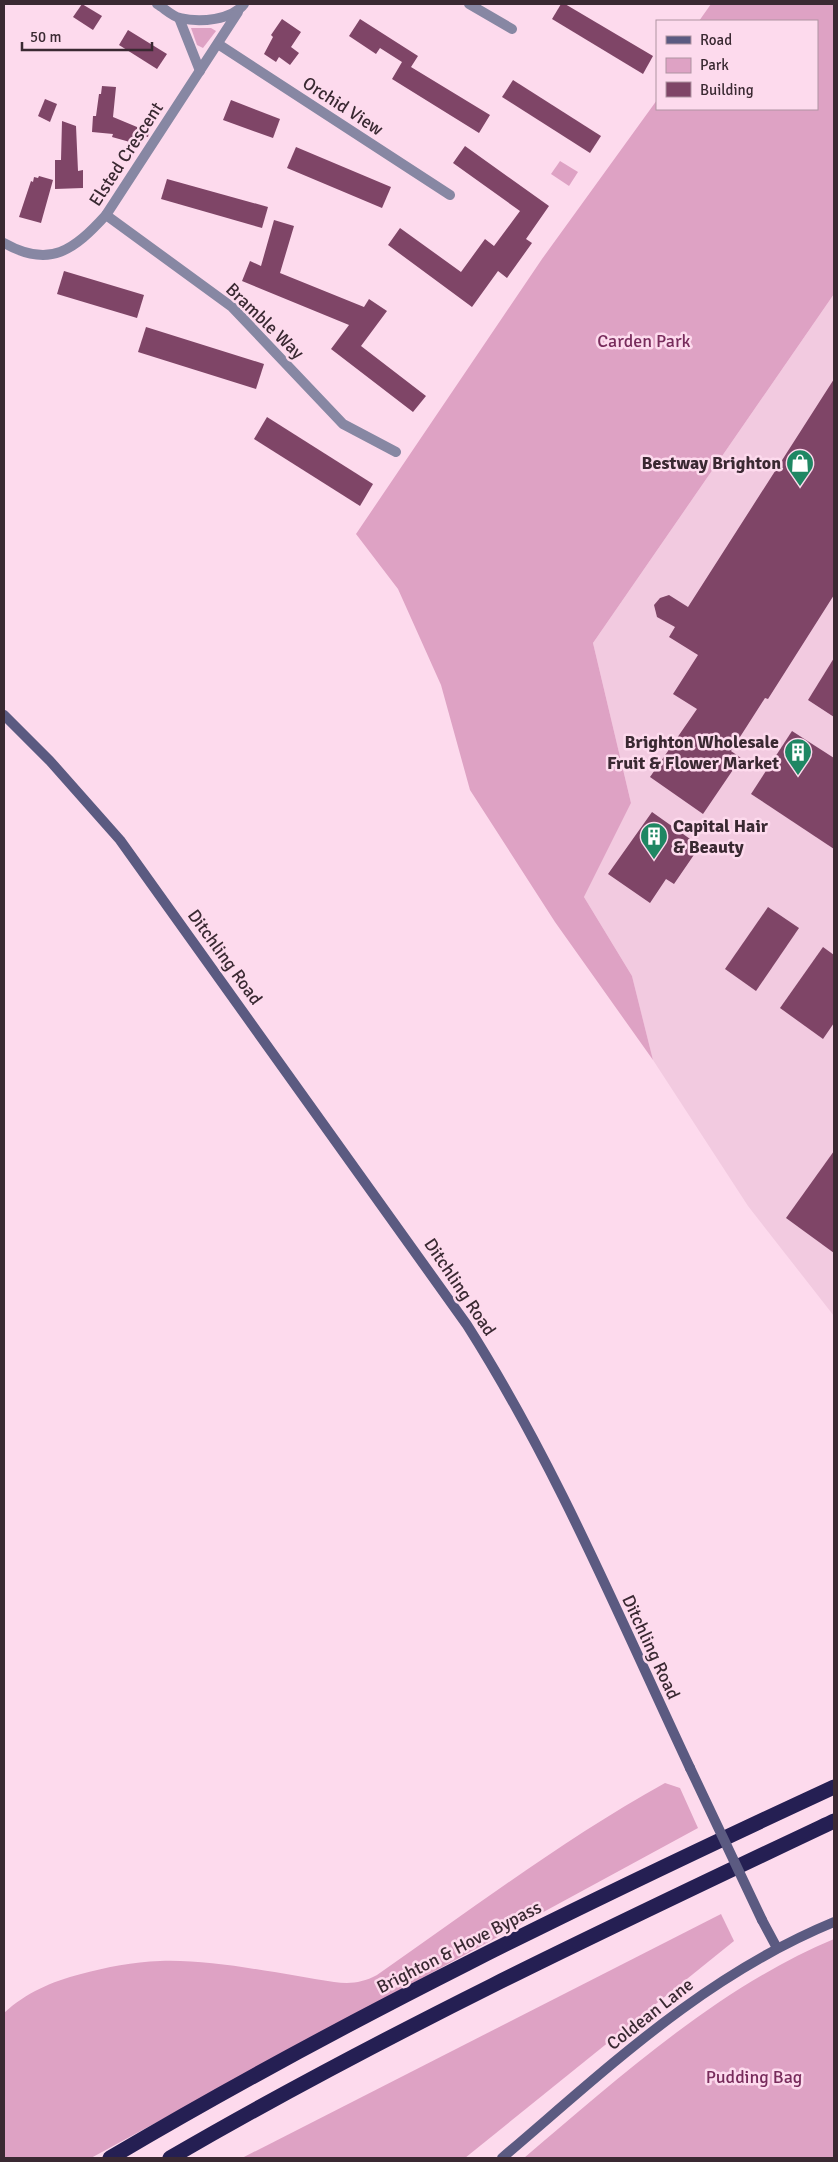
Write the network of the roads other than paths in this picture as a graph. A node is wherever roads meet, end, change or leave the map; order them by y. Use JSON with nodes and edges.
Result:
{"nodes":[{"id":1,"x":157,"y":4,"type":"edge"},
{"id":2,"x":469,"y":4,"type":"edge"},
{"id":3,"x":241,"y":8,"type":"edge"},
{"id":4,"x":179,"y":18,"type":"junction"},
{"id":5,"x":512,"y":29,"type":"dead end"},
{"id":6,"x":218,"y":44,"type":"junction"},
{"id":7,"x":200,"y":71,"type":"junction"},
{"id":8,"x":450,"y":195,"type":"dead end"},
{"id":9,"x":106,"y":215,"type":"junction"},
{"id":10,"x":4,"y":243,"type":"edge"},
{"id":11,"x":396,"y":452,"type":"dead end"},
{"id":12,"x":4,"y":715,"type":"edge"},
{"id":13,"x":834,"y":1787,"type":"edge"},
{"id":14,"x":834,"y":1821,"type":"edge"},
{"id":15,"x":834,"y":1922,"type":"edge"},
{"id":16,"x":778,"y":1948,"type":"junction"},
{"id":17,"x":110,"y":2158,"type":"edge"},
{"id":18,"x":170,"y":2158,"type":"edge"},
{"id":19,"x":502,"y":2158,"type":"edge"}],
"edges":[{"from":1,"to":4,"type":"street"},
{"from":2,"to":5,"type":"street"},
{"from":3,"to":4,"type":"street"},
{"from":3,"to":6,"type":"street","name":"Elsted Crescent"},
{"from":4,"to":7,"type":"street"},
{"from":6,"to":7,"type":"street","name":"Elsted Crescent"},
{"from":6,"to":8,"type":"street","name":"Orchid View"},
{"from":7,"to":9,"type":"street","name":"Elsted Crescent"},
{"from":9,"to":10,"type":"street","name":"Elsted Crescent"},
{"from":9,"to":11,"type":"street","name":"Bramble Way"},
{"from":12,"to":16,"type":"street","name":"Ditchling Road","bridge":true},
{"from":13,"to":17,"type":"highway","name":"Brighton & Hove Bypass"},
{"from":14,"to":18,"type":"highway"},
{"from":15,"to":16,"type":"street","name":"Coldean Lane"},
{"from":16,"to":19,"type":"street","name":"Coldean Lane"}]}
